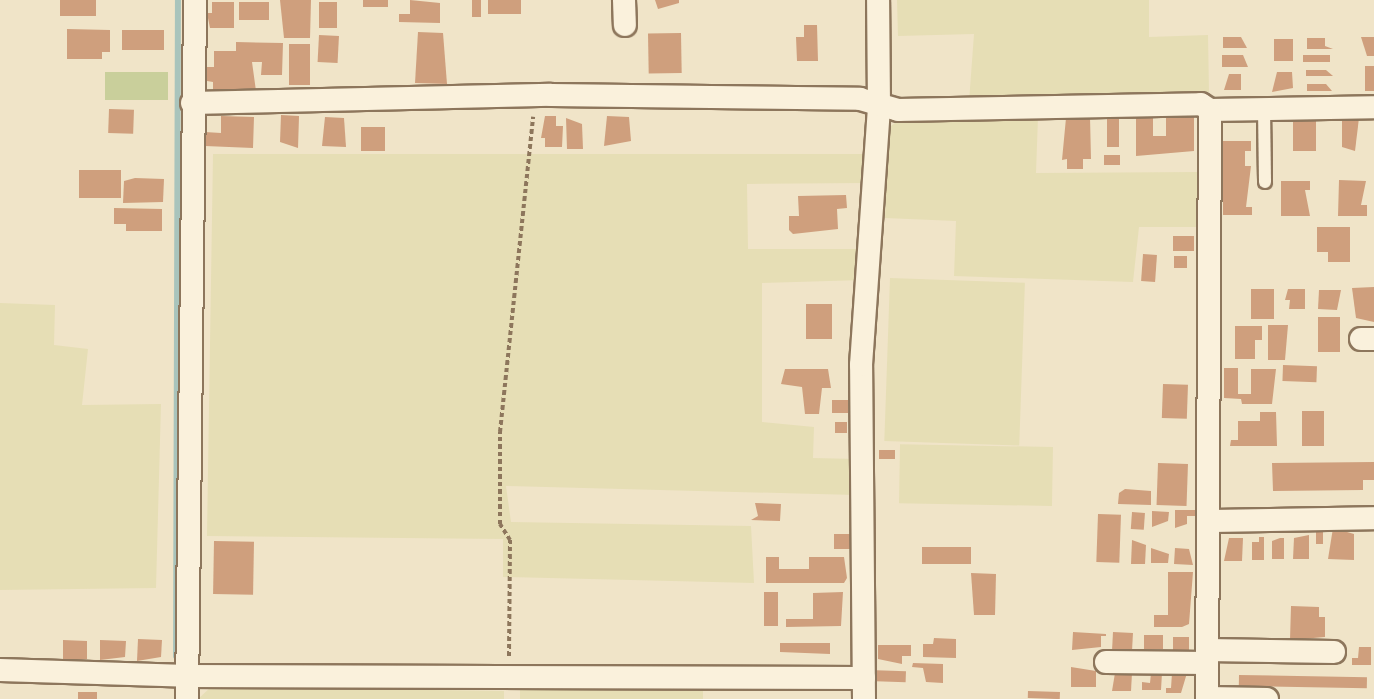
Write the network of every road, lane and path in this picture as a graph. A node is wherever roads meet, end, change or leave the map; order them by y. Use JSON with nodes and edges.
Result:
{"nodes":[{"id":1,"x":195,"y":0,"type":"edge"},
{"id":2,"x":624,"y":0,"type":"edge"},
{"id":3,"x":878,"y":0,"type":"edge"},
{"id":4,"x":625,"y":25,"type":"dead end"},
{"id":5,"x":533,"y":95,"type":"junction"},
{"id":6,"x":192,"y":103,"type":"junction"},
{"id":7,"x":879,"y":105,"type":"junction"},
{"id":8,"x":1374,"y":106,"type":"edge"},
{"id":9,"x":1264,"y":109,"type":"junction"},
{"id":10,"x":1210,"y":110,"type":"junction"},
{"id":11,"x":1265,"y":182,"type":"dead end"},
{"id":12,"x":1374,"y":518,"type":"edge"},
{"id":13,"x":1209,"y":521,"type":"junction"},
{"id":14,"x":1334,"y":652,"type":"dead end"},
{"id":15,"x":1207,"y":657,"type":"junction"},
{"id":16,"x":1106,"y":662,"type":"dead end"},
{"id":17,"x":509,"y":665,"type":"dead end"},
{"id":18,"x":0,"y":670,"type":"edge"},
{"id":19,"x":187,"y":676,"type":"junction"},
{"id":20,"x":864,"y":689,"type":"edge"},
{"id":21,"x":1207,"y":698,"type":"edge"},
{"id":22,"x":187,"y":699,"type":"edge"},
{"id":23,"x":1267,"y":699,"type":"edge"}],
"edges":[{"from":1,"to":6,"type":"street"},
{"from":2,"to":4,"type":"street"},
{"from":3,"to":7,"type":"street"},
{"from":5,"to":6,"type":"street"},
{"from":5,"to":7,"type":"street"},
{"from":5,"to":17,"type":"path"},
{"from":6,"to":19,"type":"street"},
{"from":7,"to":10,"type":"street"},
{"from":7,"to":20,"type":"street"},
{"from":8,"to":9,"type":"street"},
{"from":9,"to":10,"type":"street"},
{"from":9,"to":11,"type":"lane"},
{"from":10,"to":13,"type":"street"},
{"from":12,"to":13,"type":"street"},
{"from":13,"to":15,"type":"street"},
{"from":14,"to":15,"type":"street"},
{"from":15,"to":16,"type":"street"},
{"from":15,"to":21,"type":"street"},
{"from":18,"to":19,"type":"street"},
{"from":19,"to":20,"type":"street"},
{"from":19,"to":22,"type":"street"},
{"from":21,"to":23,"type":"street"}]}
